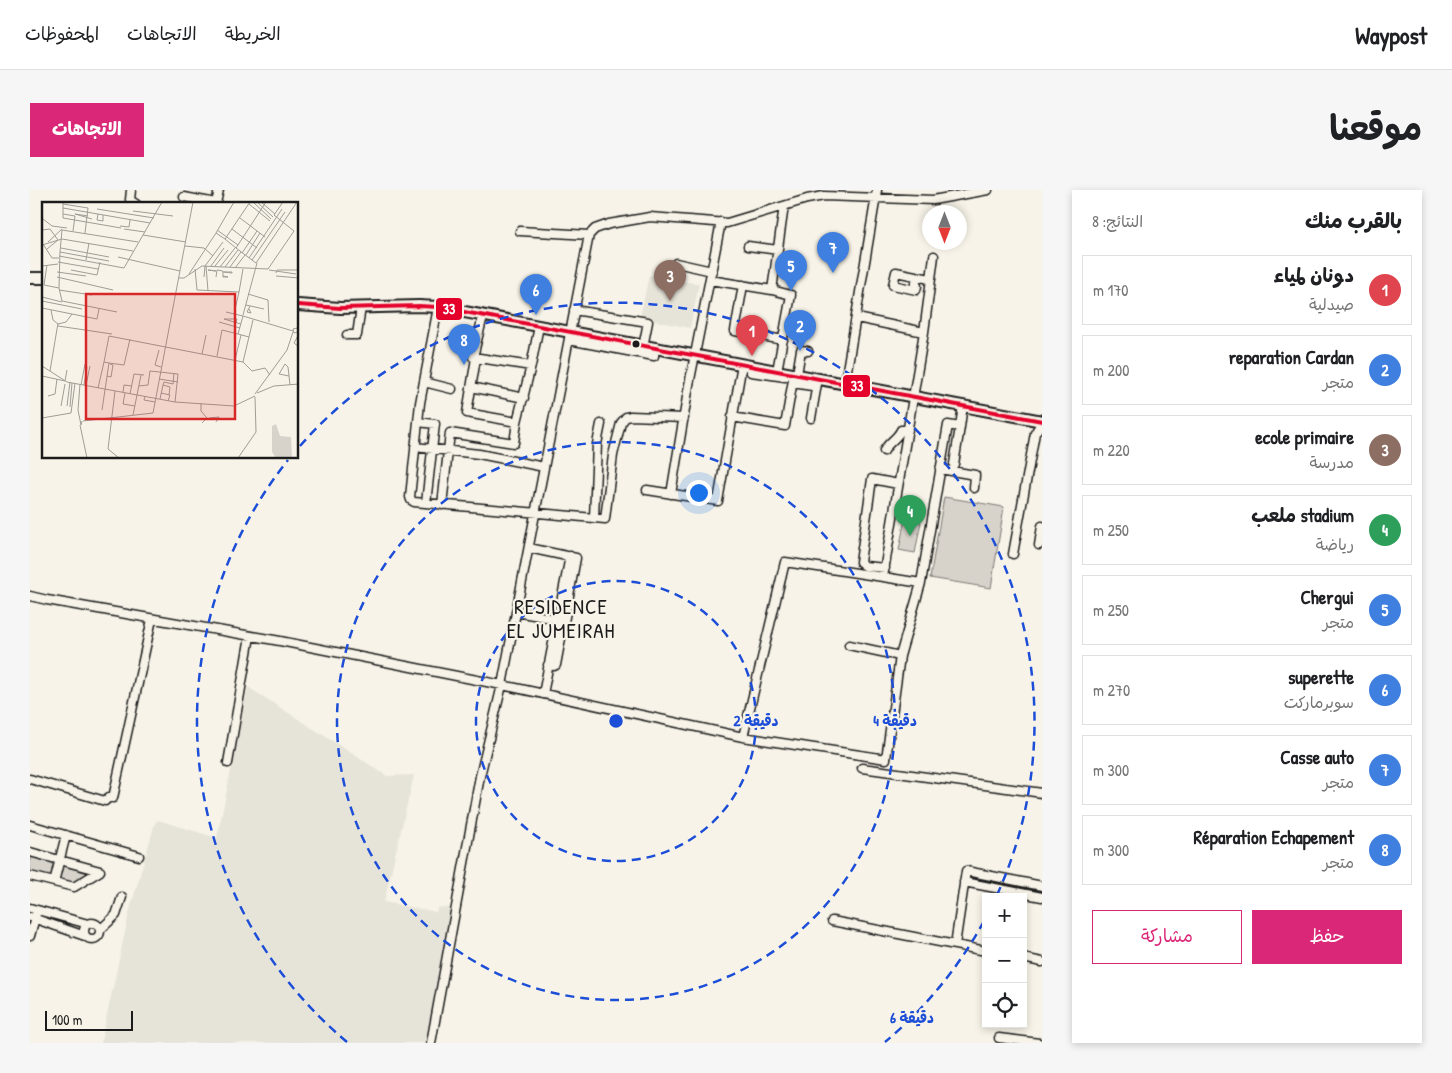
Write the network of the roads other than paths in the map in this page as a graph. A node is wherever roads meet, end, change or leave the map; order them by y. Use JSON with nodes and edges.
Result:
{"nodes":[{"id":1,"x":131,"y":190,"type":"edge"},
{"id":2,"x":219,"y":190,"type":"edge"},
{"id":3,"x":988,"y":190,"type":"edge"},
{"id":4,"x":877,"y":194,"type":"edge"},
{"id":5,"x":184,"y":197,"type":"dead end"},
{"id":6,"x":133,"y":202,"type":"edge"},
{"id":7,"x":207,"y":202,"type":"edge"},
{"id":8,"x":213,"y":202,"type":"edge"},
{"id":9,"x":784,"y":206,"type":"junction"},
{"id":10,"x":721,"y":222,"type":"junction"},
{"id":11,"x":520,"y":231,"type":"dead end"},
{"id":12,"x":589,"y":235,"type":"junction"},
{"id":13,"x":748,"y":246,"type":"dead end"},
{"id":14,"x":778,"y":250,"type":"junction"},
{"id":15,"x":934,"y":256,"type":"dead end"},
{"id":16,"x":676,"y":263,"type":"dead end"},
{"id":17,"x":712,"y":271,"type":"junction"},
{"id":18,"x":916,"y":276,"type":"dead end"},
{"id":19,"x":930,"y":279,"type":"junction"},
{"id":20,"x":710,"y":280,"type":"junction"},
{"id":21,"x":743,"y":285,"type":"junction"},
{"id":22,"x":772,"y":290,"type":"junction"},
{"id":23,"x":299,"y":299,"type":"edge"},
{"id":24,"x":299,"y":304,"type":"edge"},
{"id":25,"x":361,"y":307,"type":"junction"},
{"id":26,"x":438,"y":307,"type":"junction"},
{"id":27,"x":574,"y":310,"type":"junction"},
{"id":28,"x":483,"y":316,"type":"junction"},
{"id":29,"x":857,"y":318,"type":"junction"},
{"id":30,"x":539,"y":326,"type":"junction"},
{"id":31,"x":924,"y":332,"type":"junction"},
{"id":32,"x":347,"y":336,"type":"dead end"},
{"id":33,"x":570,"y":336,"type":"junction"},
{"id":34,"x":783,"y":340,"type":"junction"},
{"id":35,"x":643,"y":347,"type":"junction"},
{"id":36,"x":655,"y":349,"type":"junction"},
{"id":37,"x":808,"y":351,"type":"dead end"},
{"id":38,"x":694,"y":356,"type":"junction"},
{"id":39,"x":476,"y":358,"type":"junction"},
{"id":40,"x":747,"y":365,"type":"junction"},
{"id":41,"x":531,"y":366,"type":"junction"},
{"id":42,"x":791,"y":373,"type":"junction"},
{"id":43,"x":816,"y":377,"type":"junction"},
{"id":44,"x":424,"y":382,"type":"junction"},
{"id":45,"x":845,"y":382,"type":"junction"},
{"id":46,"x":471,"y":387,"type":"junction"},
{"id":47,"x":452,"y":389,"type":"dead end"},
{"id":48,"x":913,"y":396,"type":"junction"},
{"id":49,"x":524,"y":398,"type":"junction"},
{"id":50,"x":963,"y":406,"type":"junction"},
{"id":51,"x":732,"y":417,"type":"junction"},
{"id":52,"x":684,"y":418,"type":"junction"},
{"id":53,"x":811,"y":418,"type":"dead end"},
{"id":54,"x":418,"y":422,"type":"junction"},
{"id":55,"x":517,"y":422,"type":"junction"},
{"id":56,"x":1042,"y":422,"type":"edge"},
{"id":57,"x":601,"y":424,"type":"dead end"},
{"id":58,"x":960,"y":427,"type":"junction"},
{"id":59,"x":908,"y":430,"type":"junction"},
{"id":60,"x":415,"y":447,"type":"junction"},
{"id":61,"x":431,"y":448,"type":"junction"},
{"id":62,"x":448,"y":450,"type":"junction"},
{"id":63,"x":884,"y":451,"type":"dead end"},
{"id":64,"x":954,"y":464,"type":"dead end"},
{"id":65,"x":544,"y":467,"type":"junction"},
{"id":66,"x":945,"y":472,"type":"junction"},
{"id":67,"x":974,"y":482,"type":"dead end"},
{"id":68,"x":898,"y":484,"type":"junction"},
{"id":69,"x":647,"y":490,"type":"dead end"},
{"id":70,"x":671,"y":494,"type":"junction"},
{"id":71,"x":426,"y":503,"type":"junction"},
{"id":72,"x":442,"y":505,"type":"junction"},
{"id":73,"x":535,"y":512,"type":"junction"},
{"id":74,"x":594,"y":518,"type":"junction"},
{"id":75,"x":1042,"y":526,"type":"edge"},
{"id":76,"x":1039,"y":545,"type":"dead end"},
{"id":77,"x":529,"y":548,"type":"junction"},
{"id":78,"x":1013,"y":554,"type":"dead end"},
{"id":79,"x":570,"y":556,"type":"junction"},
{"id":80,"x":884,"y":572,"type":"junction"},
{"id":81,"x":921,"y":583,"type":"junction"},
{"id":82,"x":30,"y":597,"type":"edge"},
{"id":83,"x":516,"y":612,"type":"junction"},
{"id":84,"x":152,"y":619,"type":"junction"},
{"id":85,"x":557,"y":619,"type":"junction"},
{"id":86,"x":250,"y":636,"type":"junction"},
{"id":87,"x":849,"y":645,"type":"dead end"},
{"id":88,"x":900,"y":656,"type":"junction"},
{"id":89,"x":548,"y":665,"type":"junction"},
{"id":90,"x":502,"y":686,"type":"junction"},
{"id":91,"x":542,"y":694,"type":"junction"},
{"id":92,"x":743,"y":736,"type":"junction"},
{"id":93,"x":228,"y":763,"type":"dead end"},
{"id":94,"x":862,"y":768,"type":"dead end"},
{"id":95,"x":34,"y":780,"type":"edge"},
{"id":96,"x":1042,"y":793,"type":"edge"},
{"id":97,"x":30,"y":825,"type":"edge"},
{"id":98,"x":66,"y":835,"type":"junction"},
{"id":99,"x":30,"y":852,"type":"edge"},
{"id":100,"x":139,"y":856,"type":"dead end"},
{"id":101,"x":59,"y":860,"type":"junction"},
{"id":102,"x":30,"y":876,"type":"edge"},
{"id":103,"x":54,"y":882,"type":"junction"},
{"id":104,"x":964,"y":882,"type":"junction"},
{"id":105,"x":1042,"y":886,"type":"edge"},
{"id":106,"x":122,"y":897,"type":"dead end"},
{"id":107,"x":1042,"y":897,"type":"edge"},
{"id":108,"x":34,"y":909,"type":"edge"},
{"id":109,"x":32,"y":918,"type":"edge"},
{"id":110,"x":832,"y":921,"type":"dead end"},
{"id":111,"x":88,"y":924,"type":"junction"},
{"id":112,"x":100,"y":930,"type":"junction"},
{"id":113,"x":30,"y":936,"type":"edge"},
{"id":114,"x":85,"y":936,"type":"junction"},
{"id":115,"x":955,"y":945,"type":"junction"},
{"id":116,"x":982,"y":950,"type":"edge"},
{"id":117,"x":1027,"y":959,"type":"edge"},
{"id":118,"x":1042,"y":962,"type":"edge"},
{"id":119,"x":999,"y":1038,"type":"dead end"},
{"id":120,"x":431,"y":1043,"type":"edge"},
{"id":121,"x":1039,"y":1043,"type":"edge"}],
"edges":[{"from":1,"to":6,"type":"street"},
{"from":2,"to":8,"type":"street"},
{"from":3,"to":4,"type":"street"},
{"from":4,"to":9,"type":"street"},
{"from":4,"to":29,"type":"street"},
{"from":5,"to":7,"type":"street"},
{"from":9,"to":10,"type":"street"},
{"from":9,"to":14,"type":"street"},
{"from":10,"to":12,"type":"street"},
{"from":10,"to":17,"type":"street"},
{"from":11,"to":12,"type":"street"},
{"from":12,"to":27,"type":"street"},
{"from":13,"to":14,"type":"street"},
{"from":14,"to":22,"type":"street"},
{"from":15,"to":19,"type":"street"},
{"from":16,"to":17,"type":"street"},
{"from":17,"to":20,"type":"street"},
{"from":18,"to":19,"type":"street"},
{"from":19,"to":31,"type":"street"},
{"from":20,"to":21,"type":"street"},
{"from":20,"to":38,"type":"street"},
{"from":21,"to":22,"type":"street"},
{"from":21,"to":34,"type":"street"},
{"from":22,"to":34,"type":"street"},
{"from":23,"to":25,"type":"main road"},
{"from":24,"to":25,"type":"main road"},
{"from":25,"to":26,"type":"main road"},
{"from":25,"to":32,"type":"street"},
{"from":26,"to":28,"type":"main road"},
{"from":26,"to":44,"type":"street"},
{"from":27,"to":33,"type":"street"},
{"from":27,"to":35,"type":"street"},
{"from":28,"to":30,"type":"main road"},
{"from":28,"to":39,"type":"street"},
{"from":29,"to":31,"type":"street"},
{"from":29,"to":45,"type":"street"},
{"from":30,"to":33,"type":"main road"},
{"from":30,"to":41,"type":"street"},
{"from":31,"to":48,"type":"street"},
{"from":33,"to":35,"type":"main road"},
{"from":33,"to":36,"type":"street"},
{"from":33,"to":65,"type":"street"},
{"from":34,"to":42,"type":"street"},
{"from":35,"to":36,"type":"main road"},
{"from":36,"to":38,"type":"main road"},
{"from":37,"to":42,"type":"street"},
{"from":38,"to":40,"type":"main road"},
{"from":38,"to":52,"type":"street"},
{"from":39,"to":41,"type":"street"},
{"from":39,"to":46,"type":"street"},
{"from":40,"to":42,"type":"main road"},
{"from":40,"to":51,"type":"street"},
{"from":41,"to":49,"type":"street"},
{"from":42,"to":43,"type":"main road"},
{"from":42,"to":51,"type":"street"},
{"from":43,"to":45,"type":"main road"},
{"from":43,"to":53,"type":"street"},
{"from":44,"to":47,"type":"street"},
{"from":44,"to":54,"type":"street"},
{"from":45,"to":48,"type":"main road"},
{"from":46,"to":49,"type":"street"},
{"from":46,"to":55,"type":"street"},
{"from":48,"to":50,"type":"main road"},
{"from":48,"to":59,"type":"street"},
{"from":49,"to":55,"type":"street"},
{"from":50,"to":56,"type":"main road"},
{"from":50,"to":58,"type":"street"},
{"from":51,"to":70,"type":"street"},
{"from":52,"to":70,"type":"street"},
{"from":52,"to":74,"type":"street"},
{"from":54,"to":60,"type":"street"},
{"from":54,"to":61,"type":"street"},
{"from":55,"to":62,"type":"street"},
{"from":56,"to":78,"type":"street"},
{"from":57,"to":74,"type":"street"},
{"from":58,"to":64,"type":"street"},
{"from":58,"to":66,"type":"street"},
{"from":59,"to":63,"type":"street"},
{"from":59,"to":68,"type":"street"},
{"from":60,"to":61,"type":"street"},
{"from":60,"to":71,"type":"street"},
{"from":61,"to":62,"type":"street"},
{"from":61,"to":71,"type":"street"},
{"from":62,"to":65,"type":"street"},
{"from":62,"to":72,"type":"street"},
{"from":65,"to":73,"type":"street"},
{"from":66,"to":67,"type":"street"},
{"from":66,"to":81,"type":"street"},
{"from":68,"to":80,"type":"street"},
{"from":68,"to":80,"type":"street"},
{"from":69,"to":70,"type":"street"},
{"from":71,"to":72,"type":"street"},
{"from":72,"to":73,"type":"street"},
{"from":73,"to":74,"type":"street"},
{"from":73,"to":77,"type":"street"},
{"from":75,"to":76,"type":"street"},
{"from":77,"to":79,"type":"street"},
{"from":77,"to":83,"type":"street"},
{"from":79,"to":85,"type":"street"},
{"from":79,"to":89,"type":"street"},
{"from":80,"to":81,"type":"street"},
{"from":80,"to":92,"type":"street"},
{"from":81,"to":88,"type":"street"},
{"from":82,"to":84,"type":"street"},
{"from":83,"to":85,"type":"street"},
{"from":83,"to":90,"type":"street"},
{"from":84,"to":86,"type":"street"},
{"from":84,"to":95,"type":"street"},
{"from":85,"to":89,"type":"street"},
{"from":86,"to":90,"type":"street"},
{"from":86,"to":93,"type":"street"},
{"from":87,"to":88,"type":"street"},
{"from":88,"to":92,"type":"street"},
{"from":89,"to":91,"type":"street"},
{"from":90,"to":91,"type":"street"},
{"from":90,"to":120,"type":"street"},
{"from":91,"to":92,"type":"street"},
{"from":94,"to":96,"type":"street"},
{"from":97,"to":98,"type":"street"},
{"from":98,"to":100,"type":"street"},
{"from":98,"to":101,"type":"street"},
{"from":99,"to":101,"type":"street"},
{"from":101,"to":103,"type":"street"},
{"from":101,"to":103,"type":"street"},
{"from":102,"to":103,"type":"street"},
{"from":104,"to":105,"type":"street"},
{"from":104,"to":107,"type":"street"},
{"from":104,"to":115,"type":"street"},
{"from":106,"to":112,"type":"street"},
{"from":108,"to":109,"type":"street"},
{"from":108,"to":111,"type":"street"},
{"from":109,"to":113,"type":"street"},
{"from":109,"to":114,"type":"street"},
{"from":110,"to":115,"type":"street"},
{"from":111,"to":112,"type":"street"},
{"from":111,"to":114,"type":"street"},
{"from":112,"to":114,"type":"street"},
{"from":115,"to":116,"type":"street"},
{"from":117,"to":118,"type":"street"},
{"from":119,"to":121,"type":"street"}]}
